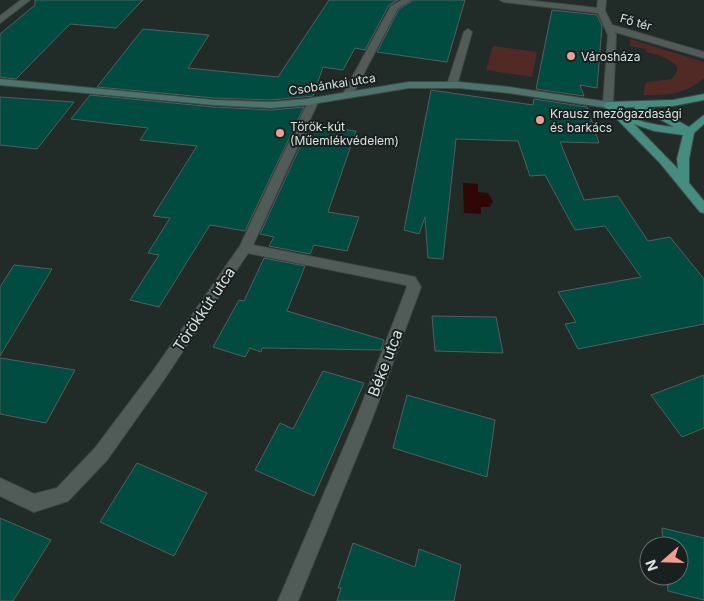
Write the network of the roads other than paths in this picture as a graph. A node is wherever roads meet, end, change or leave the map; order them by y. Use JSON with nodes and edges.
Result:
{"nodes":[{"id":1,"x":26,"y":0,"type":"edge"},
{"id":2,"x":408,"y":0,"type":"edge"},
{"id":3,"x":504,"y":0,"type":"edge"},
{"id":4,"x":602,"y":0,"type":"edge"},
{"id":5,"x":601,"y":11,"type":"junction"},
{"id":6,"x":0,"y":20,"type":"edge"},
{"id":7,"x":608,"y":27,"type":"junction"},
{"id":8,"x":468,"y":32,"type":"dead end"},
{"id":9,"x":704,"y":55,"type":"edge"},
{"id":10,"x":0,"y":82,"type":"edge"},
{"id":11,"x":452,"y":84,"type":"junction"},
{"id":12,"x":348,"y":94,"type":"junction"},
{"id":13,"x":704,"y":97,"type":"edge"},
{"id":14,"x":313,"y":102,"type":"junction"},
{"id":15,"x":608,"y":105,"type":"junction"},
{"id":16,"x":621,"y":110,"type":"junction"},
{"id":17,"x":704,"y":118,"type":"edge"},
{"id":18,"x":690,"y":132,"type":"junction"},
{"id":19,"x":684,"y":182,"type":"junction"},
{"id":20,"x":704,"y":209,"type":"edge"},
{"id":21,"x":245,"y":248,"type":"junction"},
{"id":22,"x":0,"y":487,"type":"edge"},
{"id":23,"x":288,"y":601,"type":"edge"}],
"edges":[{"from":1,"to":6,"type":"street"},
{"from":2,"to":12,"type":"street"},
{"from":3,"to":5,"type":"street"},
{"from":4,"to":5,"type":"street"},
{"from":5,"to":7,"type":"street"},
{"from":7,"to":9,"type":"street","name":"Fő tér"},
{"from":7,"to":15,"type":"street","name":"Fő tér"},
{"from":8,"to":11,"type":"street"},
{"from":10,"to":14,"type":"main road","name":"Csobánkai utca"},
{"from":11,"to":12,"type":"main road","name":"Csobánkai utca"},
{"from":11,"to":15,"type":"main road","name":"Csobánkai utca"},
{"from":12,"to":14,"type":"main road","name":"Csobánkai utca"},
{"from":13,"to":16,"type":"main road"},
{"from":14,"to":21,"type":"street","name":"Törökkút utca"},
{"from":15,"to":16,"type":"main road"},
{"from":16,"to":18,"type":"main road"},
{"from":16,"to":18,"type":"main road"},
{"from":16,"to":19,"type":"main road"},
{"from":17,"to":18,"type":"main road"},
{"from":18,"to":19,"type":"main road"},
{"from":19,"to":20,"type":"main road"},
{"from":21,"to":22,"type":"street","name":"Törökkút utca"},
{"from":21,"to":23,"type":"street","name":"Béke utca"}]}
